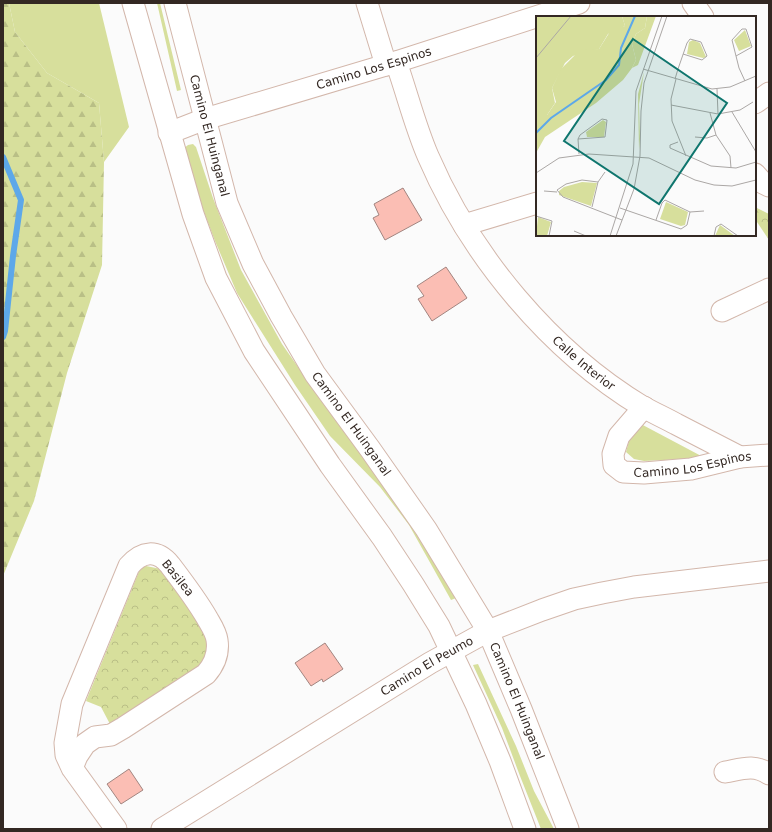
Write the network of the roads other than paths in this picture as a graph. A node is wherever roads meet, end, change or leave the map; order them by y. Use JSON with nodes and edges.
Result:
{"nodes":[{"id":1,"x":133,"y":3,"type":"edge"},
{"id":2,"x":175,"y":3,"type":"edge"},
{"id":3,"x":367,"y":3,"type":"edge"},
{"id":4,"x":579,"y":3,"type":"edge"},
{"id":5,"x":693,"y":3,"type":"edge"},
{"id":6,"x":538,"y":16,"type":"edge"},
{"id":7,"x":702,"y":16,"type":"edge"},
{"id":8,"x":536,"y":17,"type":"edge"},
{"id":9,"x":391,"y":63,"type":"junction"},
{"id":10,"x":205,"y":120,"type":"junction"},
{"id":11,"x":169,"y":133,"type":"junction"},
{"id":12,"x":756,"y":175,"type":"edge"},
{"id":13,"x":769,"y":186,"type":"edge"},
{"id":14,"x":536,"y":203,"type":"edge"},
{"id":15,"x":464,"y":225,"type":"junction"},
{"id":16,"x":769,"y":289,"type":"edge"},
{"id":17,"x":722,"y":312,"type":"dead end"},
{"id":18,"x":644,"y":407,"type":"junction"},
{"id":19,"x":769,"y":455,"type":"edge"},
{"id":20,"x":740,"y":457,"type":"junction"},
{"id":21,"x":769,"y":571,"type":"edge"},
{"id":22,"x":488,"y":631,"type":"junction"},
{"id":23,"x":451,"y":651,"type":"junction"},
{"id":24,"x":72,"y":768,"type":"junction"},
{"id":25,"x":726,"y":772,"type":"dead end"},
{"id":26,"x":769,"y":774,"type":"edge"},
{"id":27,"x":116,"y":829,"type":"edge"},
{"id":28,"x":162,"y":829,"type":"edge"},
{"id":29,"x":525,"y":829,"type":"edge"},
{"id":30,"x":568,"y":829,"type":"edge"}],
"edges":[{"from":1,"to":11,"type":"street"},
{"from":2,"to":10,"type":"street","name":"Camino El Huinganal"},
{"from":3,"to":9,"type":"street","name":"Calle Interior"},
{"from":4,"to":6,"type":"street","name":"Camino Los Espinos"},
{"from":5,"to":7,"type":"street"},
{"from":8,"to":9,"type":"street","name":"Camino Los Espinos"},
{"from":9,"to":10,"type":"street","name":"Camino Los Espinos"},
{"from":9,"to":15,"type":"street","name":"Calle Interior"},
{"from":10,"to":11,"type":"street","name":"Camino Los Espinos"},
{"from":10,"to":22,"type":"street","name":"Camino El Huinganal"},
{"from":11,"to":23,"type":"street"},
{"from":12,"to":13,"type":"street"},
{"from":14,"to":15,"type":"street"},
{"from":15,"to":18,"type":"street","name":"Calle Interior"},
{"from":16,"to":17,"type":"street"},
{"from":18,"to":20,"type":"street","name":"Calle Interior"},
{"from":18,"to":20,"type":"street","name":"Camino Los Espinos"},
{"from":19,"to":20,"type":"street","name":"Camino Los Espinos"},
{"from":21,"to":22,"type":"street","name":"Camino El Peumo"},
{"from":22,"to":23,"type":"street","name":"Camino El Peumo"},
{"from":22,"to":30,"type":"street","name":"Camino El Huinganal"},
{"from":23,"to":28,"type":"street","name":"Camino El Peumo"},
{"from":23,"to":29,"type":"street"},
{"from":24,"to":24,"type":"street","name":"Basilea"},
{"from":24,"to":27,"type":"street","name":"Basilea"},
{"from":25,"to":26,"type":"street"}]}
